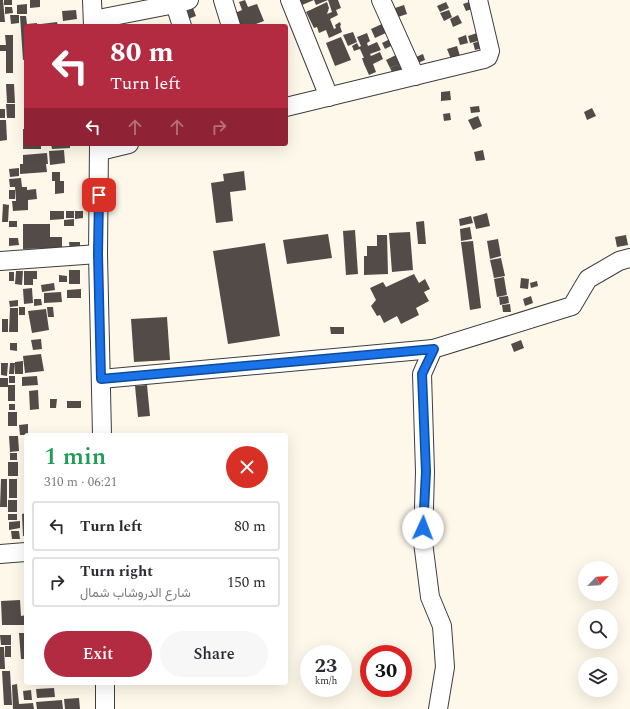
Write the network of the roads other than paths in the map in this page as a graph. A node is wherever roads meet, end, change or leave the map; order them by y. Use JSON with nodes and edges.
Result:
{"nodes":[{"id":1,"x":92,"y":0,"type":"edge"},
{"id":2,"x":223,"y":0,"type":"edge"},
{"id":3,"x":290,"y":0,"type":"edge"},
{"id":4,"x":381,"y":0,"type":"edge"},
{"id":5,"x":478,"y":0,"type":"edge"},
{"id":6,"x":182,"y":2,"type":"edge"},
{"id":7,"x":93,"y":23,"type":"edge"},
{"id":8,"x":182,"y":24,"type":"edge"},
{"id":9,"x":230,"y":24,"type":"edge"},
{"id":10,"x":414,"y":76,"type":"junction"},
{"id":11,"x":329,"y":97,"type":"junction"},
{"id":12,"x":288,"y":107,"type":"edge"},
{"id":13,"x":109,"y":146,"type":"edge"},
{"id":14,"x":99,"y":147,"type":"edge"},
{"id":15,"x":98,"y":254,"type":"junction"},
{"id":16,"x":630,"y":258,"type":"edge"},
{"id":17,"x":0,"y":261,"type":"edge"},
{"id":18,"x":434,"y":349,"type":"junction"},
{"id":19,"x":101,"y":379,"type":"junction"},
{"id":20,"x":102,"y":433,"type":"edge"},
{"id":21,"x":24,"y":552,"type":"edge"},
{"id":22,"x":0,"y":554,"type":"edge"},
{"id":23,"x":105,"y":685,"type":"edge"},
{"id":24,"x":105,"y":709,"type":"edge"},
{"id":25,"x":438,"y":709,"type":"edge"}],
"edges":[{"from":1,"to":7,"type":"street"},
{"from":2,"to":9,"type":"street"},
{"from":3,"to":11,"type":"street"},
{"from":4,"to":10,"type":"street"},
{"from":5,"to":10,"type":"street"},
{"from":6,"to":7,"type":"street"},
{"from":6,"to":8,"type":"street"},
{"from":10,"to":11,"type":"street"},
{"from":11,"to":12,"type":"street"},
{"from":13,"to":14,"type":"street"},
{"from":14,"to":15,"type":"street"},
{"from":15,"to":17,"type":"street"},
{"from":15,"to":19,"type":"street"},
{"from":16,"to":18,"type":"street"},
{"from":18,"to":19,"type":"street"},
{"from":18,"to":25,"type":"street"},
{"from":19,"to":20,"type":"street"},
{"from":21,"to":22,"type":"street"},
{"from":23,"to":24,"type":"street"}]}
